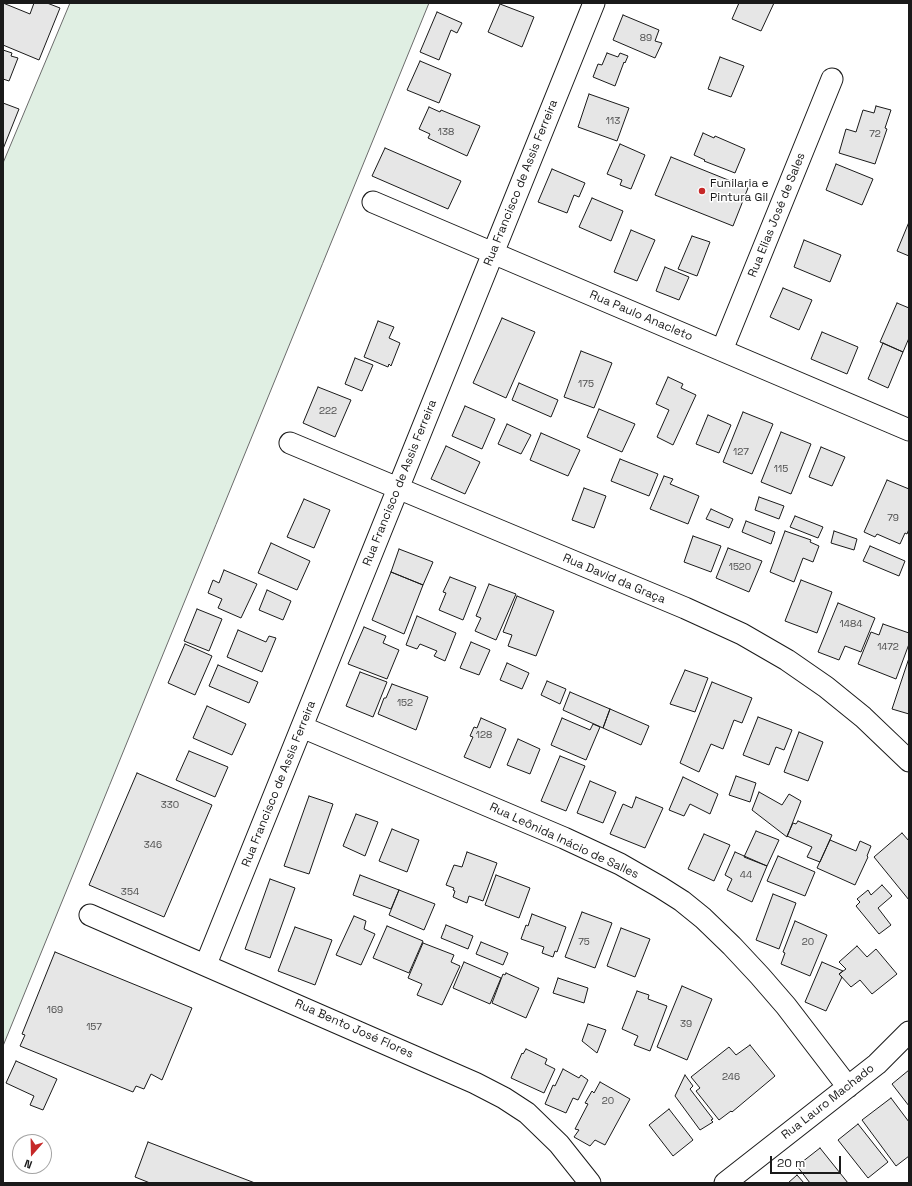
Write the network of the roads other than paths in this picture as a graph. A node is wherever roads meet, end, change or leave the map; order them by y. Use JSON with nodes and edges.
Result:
{"nodes":[{"id":1,"x":594,"y":3,"type":"edge"},
{"id":2,"x":832,"y":80,"type":"dead end"},
{"id":3,"x":373,"y":202,"type":"dead end"},
{"id":4,"x":493,"y":252,"type":"junction"},
{"id":5,"x":722,"y":350,"type":"junction"},
{"id":6,"x":909,"y":430,"type":"edge"},
{"id":7,"x":290,"y":443,"type":"dead end"},
{"id":8,"x":397,"y":488,"type":"junction"},
{"id":9,"x":302,"y":727,"type":"junction"},
{"id":10,"x":909,"y":761,"type":"edge"},
{"id":11,"x":90,"y":915,"type":"dead end"},
{"id":12,"x":206,"y":964,"type":"junction"},
{"id":13,"x":909,"y":1032,"type":"edge"},
{"id":14,"x":848,"y":1087,"type":"junction"},
{"id":15,"x":590,"y":1183,"type":"edge"},
{"id":16,"x":725,"y":1183,"type":"edge"}],
"edges":[{"from":1,"to":4,"type":"street","name":"Rua Francisco de Assis Ferreira"},
{"from":2,"to":5,"type":"street","name":"Rua Elias José de Sales"},
{"from":3,"to":4,"type":"street","name":"Rua Paulo Anacleto"},
{"from":4,"to":5,"type":"street","name":"Rua Paulo Anacleto"},
{"from":4,"to":8,"type":"street","name":"Rua Francisco de Assis Ferreira"},
{"from":5,"to":6,"type":"street","name":"Rua Paulo Anacleto"},
{"from":7,"to":8,"type":"street","name":"Rua David da Graça"},
{"from":8,"to":9,"type":"street","name":"Rua Francisco de Assis Ferreira"},
{"from":8,"to":10,"type":"street","name":"Rua David da Graça"},
{"from":9,"to":12,"type":"street","name":"Rua Francisco de Assis Ferreira"},
{"from":9,"to":14,"type":"street","name":"Rua Leônida Inácio de Salles"},
{"from":11,"to":12,"type":"street","name":"Rua Bento José Flores"},
{"from":12,"to":15,"type":"street","name":"Rua Bento José Flores"},
{"from":13,"to":14,"type":"street","name":"Rua Lauro Machado"},
{"from":14,"to":16,"type":"street","name":"Rua Lauro Machado"}]}
